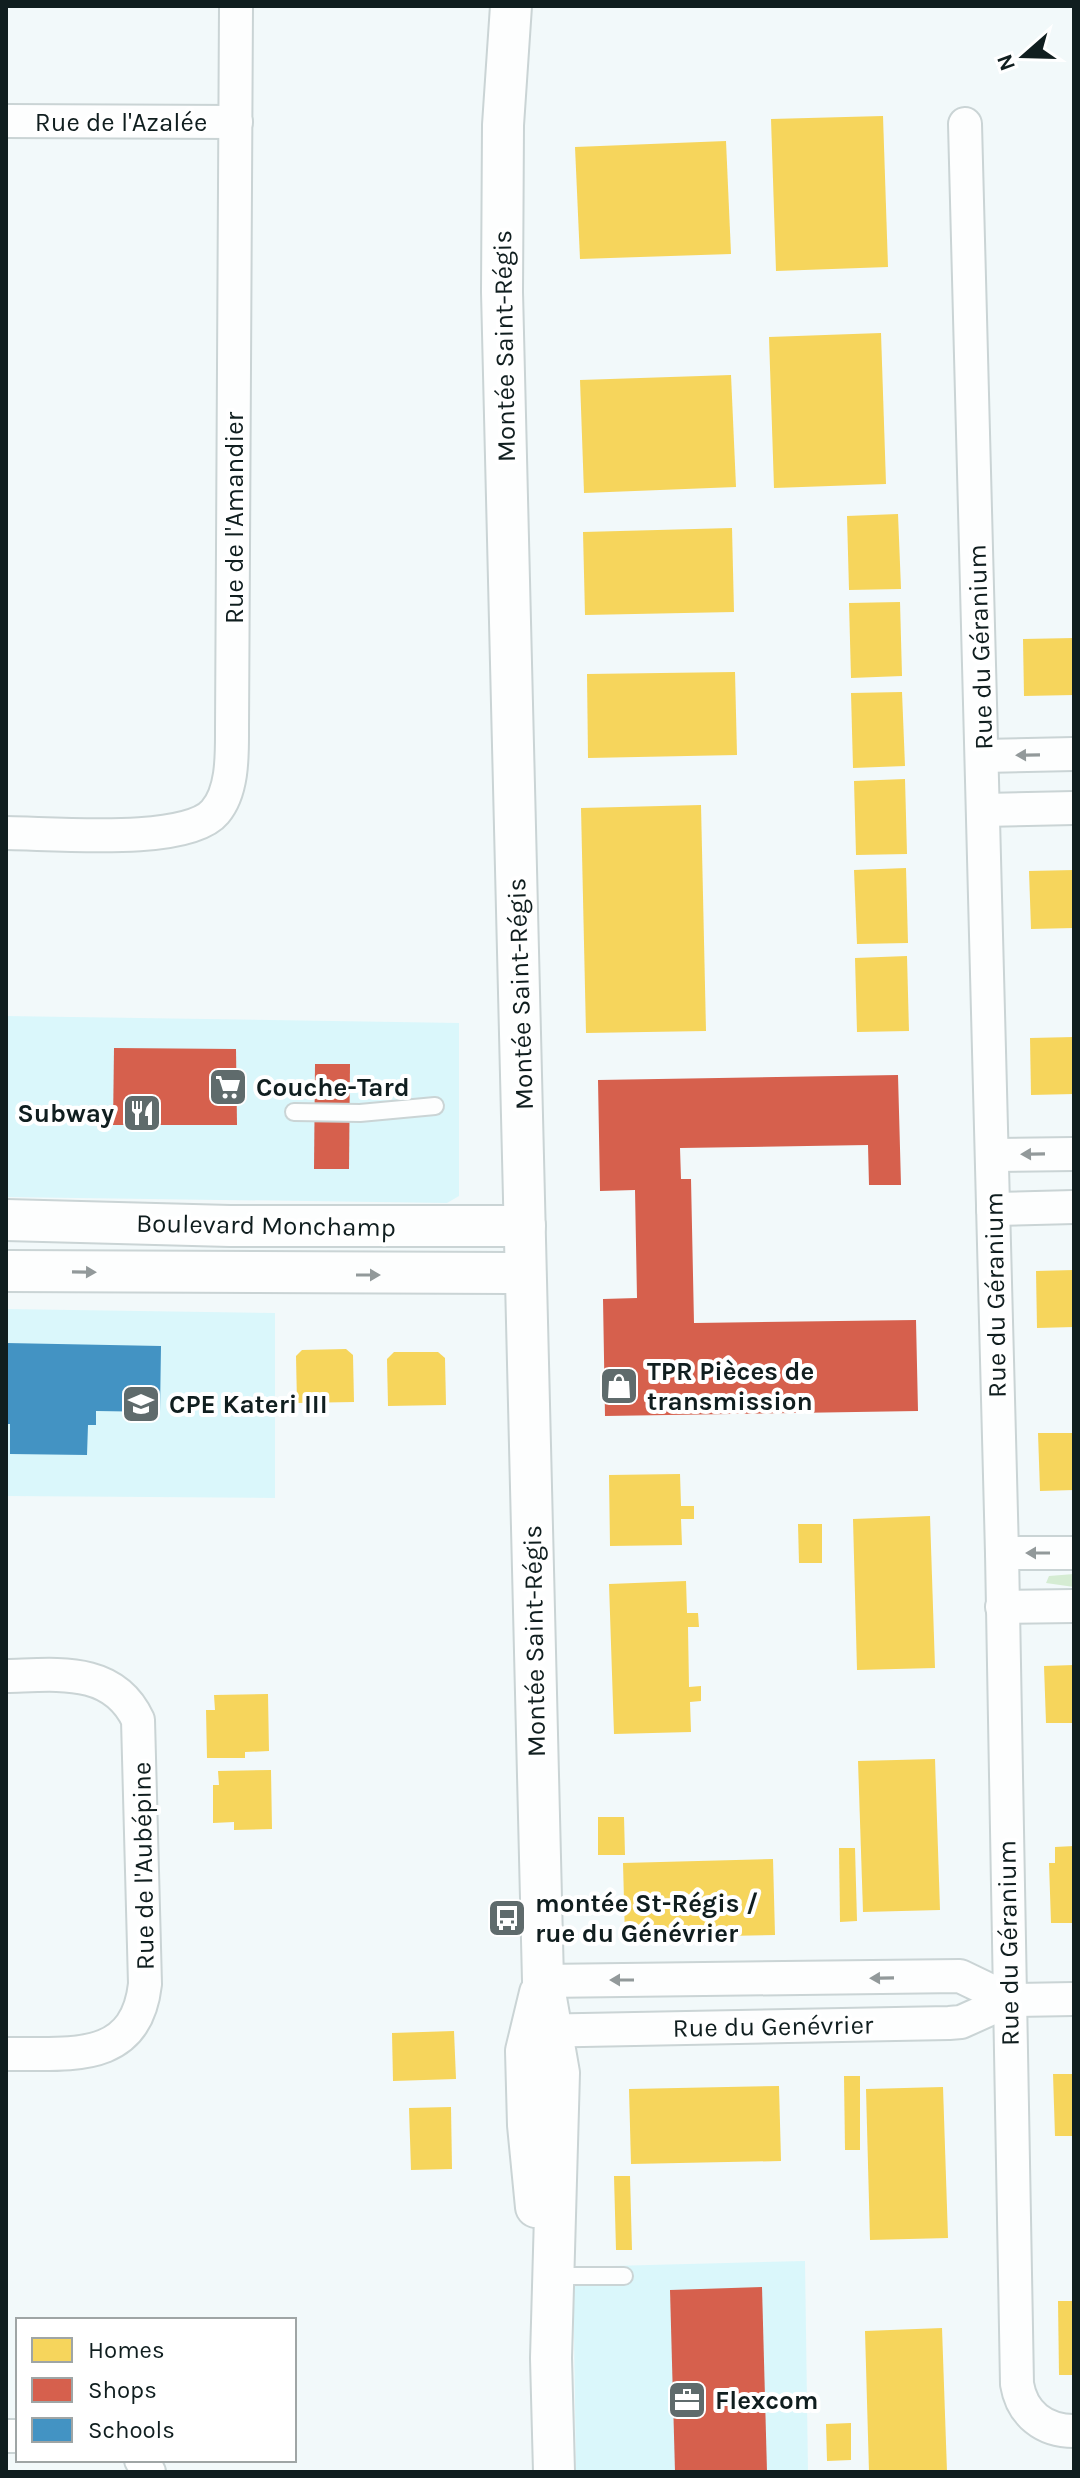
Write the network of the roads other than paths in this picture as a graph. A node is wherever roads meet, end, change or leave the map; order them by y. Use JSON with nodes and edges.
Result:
{"nodes":[{"id":1,"x":236,"y":6,"type":"edge"},
{"id":2,"x":511,"y":6,"type":"edge"},
{"id":3,"x":6,"y":121,"type":"edge"},
{"id":4,"x":236,"y":122,"type":"junction"},
{"id":5,"x":965,"y":124,"type":"dead end"},
{"id":6,"x":1074,"y":754,"type":"edge"},
{"id":7,"x":983,"y":756,"type":"junction"},
{"id":8,"x":1074,"y":808,"type":"edge"},
{"id":9,"x":984,"y":810,"type":"junction"},
{"id":10,"x":6,"y":833,"type":"edge"},
{"id":11,"x":435,"y":1106,"type":"dead end"},
{"id":12,"x":294,"y":1112,"type":"dead end"},
{"id":13,"x":1074,"y":1154,"type":"edge"},
{"id":14,"x":992,"y":1155,"type":"junction"},
{"id":15,"x":1074,"y":1207,"type":"edge"},
{"id":16,"x":993,"y":1209,"type":"junction"},
{"id":17,"x":6,"y":1220,"type":"edge"},
{"id":18,"x":525,"y":1226,"type":"junction"},
{"id":19,"x":6,"y":1271,"type":"edge"},
{"id":20,"x":525,"y":1273,"type":"junction"},
{"id":21,"x":1002,"y":1553,"type":"junction"},
{"id":22,"x":1074,"y":1553,"type":"edge"},
{"id":23,"x":1074,"y":1606,"type":"edge"},
{"id":24,"x":1002,"y":1607,"type":"junction"},
{"id":25,"x":6,"y":1676,"type":"edge"},
{"id":26,"x":543,"y":1981,"type":"junction"},
{"id":27,"x":1074,"y":1999,"type":"edge"},
{"id":28,"x":1010,"y":2000,"type":"junction"},
{"id":29,"x":543,"y":2031,"type":"junction"},
{"id":30,"x":6,"y":2054,"type":"edge"},
{"id":31,"x":549,"y":2276,"type":"junction"},
{"id":32,"x":624,"y":2276,"type":"dead end"},
{"id":33,"x":1074,"y":2431,"type":"edge"},
{"id":34,"x":554,"y":2472,"type":"edge"}],
"edges":[{"from":1,"to":4,"type":"street","name":"Rue de l'Amandier"},
{"from":2,"to":18,"type":"street","name":"Montée Saint-Régis"},
{"from":3,"to":4,"type":"street","name":"Rue de l'Azalée"},
{"from":4,"to":10,"type":"street","name":"Rue de l'Amandier"},
{"from":5,"to":7,"type":"street","name":"Rue du Géranium"},
{"from":6,"to":7,"type":"street","one_way":true},
{"from":7,"to":9,"type":"street","name":"Rue du Géranium"},
{"from":8,"to":9,"type":"street"},
{"from":9,"to":14,"type":"street","name":"Rue du Géranium"},
{"from":11,"to":12,"type":"lane"},
{"from":13,"to":14,"type":"street","one_way":true},
{"from":14,"to":16,"type":"street","name":"Rue du Géranium"},
{"from":15,"to":16,"type":"street"},
{"from":16,"to":21,"type":"street","name":"Rue du Géranium"},
{"from":17,"to":18,"type":"street","name":"Boulevard Monchamp"},
{"from":18,"to":20,"type":"street","name":"Montée Saint-Régis"},
{"from":19,"to":20,"type":"street","name":"Boulevard Monchamp","one_way":true},
{"from":20,"to":26,"type":"street","name":"Montée Saint-Régis"},
{"from":22,"to":21,"type":"street","one_way":true},
{"from":21,"to":24,"type":"street","name":"Rue du Géranium"},
{"from":23,"to":24,"type":"street"},
{"from":24,"to":28,"type":"street","name":"Rue du Géranium"},
{"from":25,"to":30,"type":"street","name":"Rue de l'Aubépine"},
{"from":28,"to":26,"type":"street","name":"Rue du Genévrier","one_way":true},
{"from":26,"to":29,"type":"street","name":"Montée Saint-Régis"},
{"from":27,"to":28,"type":"street","name":"Rue du Genévrier"},
{"from":28,"to":29,"type":"street","name":"Rue du Genévrier"},
{"from":28,"to":33,"type":"street","name":"Rue du Géranium"},
{"from":29,"to":31,"type":"street","name":"Montée Saint-Régis"},
{"from":31,"to":32,"type":"lane"},
{"from":31,"to":34,"type":"street","name":"Montée Saint-Régis"}]}
